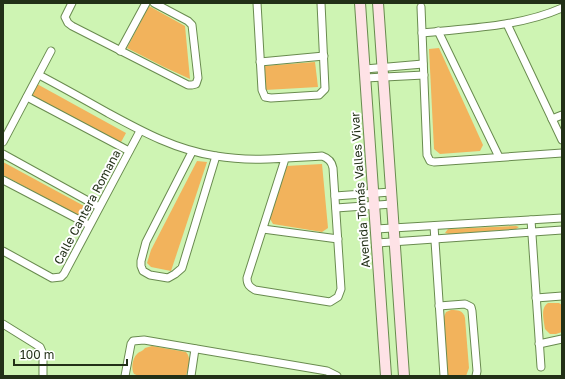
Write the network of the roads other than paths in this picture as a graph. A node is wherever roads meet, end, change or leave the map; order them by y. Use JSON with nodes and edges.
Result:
{"nodes":[{"id":1,"x":72,"y":3,"type":"edge"},
{"id":2,"x":146,"y":3,"type":"edge"},
{"id":3,"x":154,"y":3,"type":"edge"},
{"id":4,"x":257,"y":3,"type":"edge"},
{"id":5,"x":321,"y":3,"type":"edge"},
{"id":6,"x":360,"y":3,"type":"edge"},
{"id":7,"x":378,"y":3,"type":"edge"},
{"id":8,"x":421,"y":7,"type":"dead end"},
{"id":9,"x":562,"y":8,"type":"edge"},
{"id":10,"x":507,"y":24,"type":"junction"},
{"id":11,"x":438,"y":31,"type":"junction"},
{"id":12,"x":422,"y":33,"type":"junction"},
{"id":13,"x":51,"y":51,"type":"dead end"},
{"id":14,"x":120,"y":51,"type":"junction"},
{"id":15,"x":324,"y":56,"type":"junction"},
{"id":16,"x":260,"y":62,"type":"junction"},
{"id":17,"x":423,"y":64,"type":"junction"},
{"id":18,"x":396,"y":66,"type":"junction"},
{"id":19,"x":383,"y":72,"type":"junction"},
{"id":20,"x":39,"y":74,"type":"junction"},
{"id":21,"x":365,"y":74,"type":"junction"},
{"id":22,"x":424,"y":75,"type":"junction"},
{"id":23,"x":396,"y":76,"type":"junction"},
{"id":24,"x":27,"y":97,"type":"junction"},
{"id":25,"x":562,"y":115,"type":"edge"},
{"id":26,"x":552,"y":120,"type":"junction"},
{"id":27,"x":140,"y":131,"type":"junction"},
{"id":28,"x":562,"y":140,"type":"edge"},
{"id":29,"x":3,"y":142,"type":"edge"},
{"id":30,"x":129,"y":152,"type":"junction"},
{"id":31,"x":192,"y":152,"type":"junction"},
{"id":32,"x":562,"y":153,"type":"edge"},
{"id":33,"x":3,"y":154,"type":"edge"},
{"id":34,"x":216,"y":156,"type":"junction"},
{"id":35,"x":499,"y":157,"type":"junction"},
{"id":36,"x":285,"y":158,"type":"junction"},
{"id":37,"x":3,"y":180,"type":"edge"},
{"id":38,"x":391,"y":192,"type":"junction"},
{"id":39,"x":373,"y":193,"type":"junction"},
{"id":40,"x":360,"y":194,"type":"junction"},
{"id":41,"x":335,"y":196,"type":"junction"},
{"id":42,"x":392,"y":204,"type":"junction"},
{"id":43,"x":374,"y":205,"type":"junction"},
{"id":44,"x":361,"y":206,"type":"junction"},
{"id":45,"x":100,"y":207,"type":"junction"},
{"id":46,"x":336,"y":208,"type":"junction"},
{"id":47,"x":562,"y":218,"type":"edge"},
{"id":48,"x":531,"y":220,"type":"junction"},
{"id":49,"x":89,"y":226,"type":"junction"},
{"id":50,"x":434,"y":226,"type":"junction"},
{"id":51,"x":394,"y":228,"type":"junction"},
{"id":52,"x":263,"y":229,"type":"junction"},
{"id":53,"x":376,"y":230,"type":"junction"},
{"id":54,"x":562,"y":230,"type":"edge"},
{"id":55,"x":532,"y":232,"type":"junction"},
{"id":56,"x":434,"y":238,"type":"junction"},
{"id":57,"x":338,"y":239,"type":"junction"},
{"id":58,"x":395,"y":241,"type":"junction"},
{"id":59,"x":377,"y":242,"type":"junction"},
{"id":60,"x":3,"y":251,"type":"edge"},
{"id":61,"x":562,"y":296,"type":"edge"},
{"id":62,"x":536,"y":298,"type":"junction"},
{"id":63,"x":439,"y":306,"type":"junction"},
{"id":64,"x":3,"y":324,"type":"edge"},
{"id":65,"x":12,"y":330,"type":"junction"},
{"id":66,"x":3,"y":331,"type":"edge"},
{"id":67,"x":562,"y":339,"type":"edge"},
{"id":68,"x":539,"y":344,"type":"junction"},
{"id":69,"x":195,"y":349,"type":"junction"},
{"id":70,"x":541,"y":367,"type":"dead end"},
{"id":71,"x":43,"y":376,"type":"edge"},
{"id":72,"x":125,"y":376,"type":"edge"},
{"id":73,"x":191,"y":376,"type":"edge"},
{"id":74,"x":337,"y":376,"type":"edge"},
{"id":75,"x":386,"y":376,"type":"edge"},
{"id":76,"x":404,"y":376,"type":"edge"},
{"id":77,"x":444,"y":376,"type":"edge"},
{"id":78,"x":476,"y":376,"type":"edge"}],
"edges":[{"from":1,"to":14,"type":"street"},
{"from":2,"to":14,"type":"street"},
{"from":3,"to":14,"type":"street"},
{"from":4,"to":16,"type":"street"},
{"from":5,"to":15,"type":"street"},
{"from":6,"to":21,"type":"main road","name":"Avenida Tomás Valles Vivar"},
{"from":7,"to":19,"type":"main road"},
{"from":8,"to":12,"type":"street"},
{"from":9,"to":10,"type":"street"},
{"from":10,"to":11,"type":"street"},
{"from":10,"to":26,"type":"street"},
{"from":11,"to":12,"type":"street"},
{"from":11,"to":35,"type":"street"},
{"from":12,"to":17,"type":"street"},
{"from":13,"to":20,"type":"street"},
{"from":15,"to":16,"type":"street"},
{"from":15,"to":16,"type":"street"},
{"from":17,"to":18,"type":"street"},
{"from":17,"to":22,"type":"street"},
{"from":18,"to":19,"type":"street"},
{"from":18,"to":23,"type":"street"},
{"from":19,"to":21,"type":"street"},
{"from":19,"to":23,"type":"street"},
{"from":19,"to":38,"type":"main road"},
{"from":20,"to":24,"type":"street"},
{"from":20,"to":27,"type":"street"},
{"from":21,"to":39,"type":"main road","name":"Avenida Tomás Valles Vivar"},
{"from":22,"to":23,"type":"street"},
{"from":22,"to":35,"type":"street"},
{"from":24,"to":29,"type":"street"},
{"from":24,"to":30,"type":"street"},
{"from":25,"to":26,"type":"street"},
{"from":26,"to":28,"type":"street"},
{"from":27,"to":30,"type":"street","name":"Calle Cantera Romana"},
{"from":27,"to":31,"type":"street"},
{"from":30,"to":45,"type":"street","name":"Calle Cantera Romana"},
{"from":31,"to":34,"type":"street"},
{"from":31,"to":34,"type":"street"},
{"from":32,"to":35,"type":"street"},
{"from":33,"to":45,"type":"street"},
{"from":34,"to":36,"type":"street"},
{"from":36,"to":41,"type":"street"},
{"from":36,"to":52,"type":"street"},
{"from":37,"to":49,"type":"street"},
{"from":38,"to":39,"type":"street"},
{"from":38,"to":42,"type":"main road"},
{"from":39,"to":40,"type":"street"},
{"from":39,"to":43,"type":"main road","name":"Avenida Tomás Valles Vivar"},
{"from":40,"to":41,"type":"street"},
{"from":40,"to":44,"type":"street"},
{"from":41,"to":46,"type":"street"},
{"from":42,"to":43,"type":"street"},
{"from":42,"to":51,"type":"main road"},
{"from":43,"to":44,"type":"street"},
{"from":43,"to":53,"type":"main road","name":"Avenida Tomás Valles Vivar"},
{"from":44,"to":46,"type":"street"},
{"from":45,"to":49,"type":"street","name":"Calle Cantera Romana"},
{"from":46,"to":57,"type":"street"},
{"from":47,"to":48,"type":"street"},
{"from":48,"to":50,"type":"street"},
{"from":48,"to":55,"type":"street"},
{"from":49,"to":60,"type":"street","name":"Calle Cantera Romana"},
{"from":50,"to":51,"type":"street"},
{"from":50,"to":56,"type":"street"},
{"from":51,"to":53,"type":"street"},
{"from":51,"to":58,"type":"main road"},
{"from":52,"to":57,"type":"street"},
{"from":52,"to":57,"type":"street"},
{"from":53,"to":59,"type":"main road","name":"Avenida Tomás Valles Vivar"},
{"from":54,"to":55,"type":"street"},
{"from":55,"to":56,"type":"street"},
{"from":55,"to":62,"type":"street"},
{"from":56,"to":58,"type":"street"},
{"from":56,"to":63,"type":"street"},
{"from":58,"to":59,"type":"street"},
{"from":58,"to":76,"type":"main road"},
{"from":59,"to":75,"type":"main road","name":"Avenida Tomás Valles Vivar"},
{"from":61,"to":62,"type":"street"},
{"from":62,"to":68,"type":"street"},
{"from":63,"to":77,"type":"street"},
{"from":63,"to":78,"type":"street"},
{"from":64,"to":65,"type":"street"},
{"from":65,"to":66,"type":"street"},
{"from":65,"to":71,"type":"street"},
{"from":67,"to":68,"type":"street"},
{"from":68,"to":70,"type":"street"},
{"from":69,"to":72,"type":"street"},
{"from":69,"to":73,"type":"street"},
{"from":69,"to":74,"type":"street"}]}
